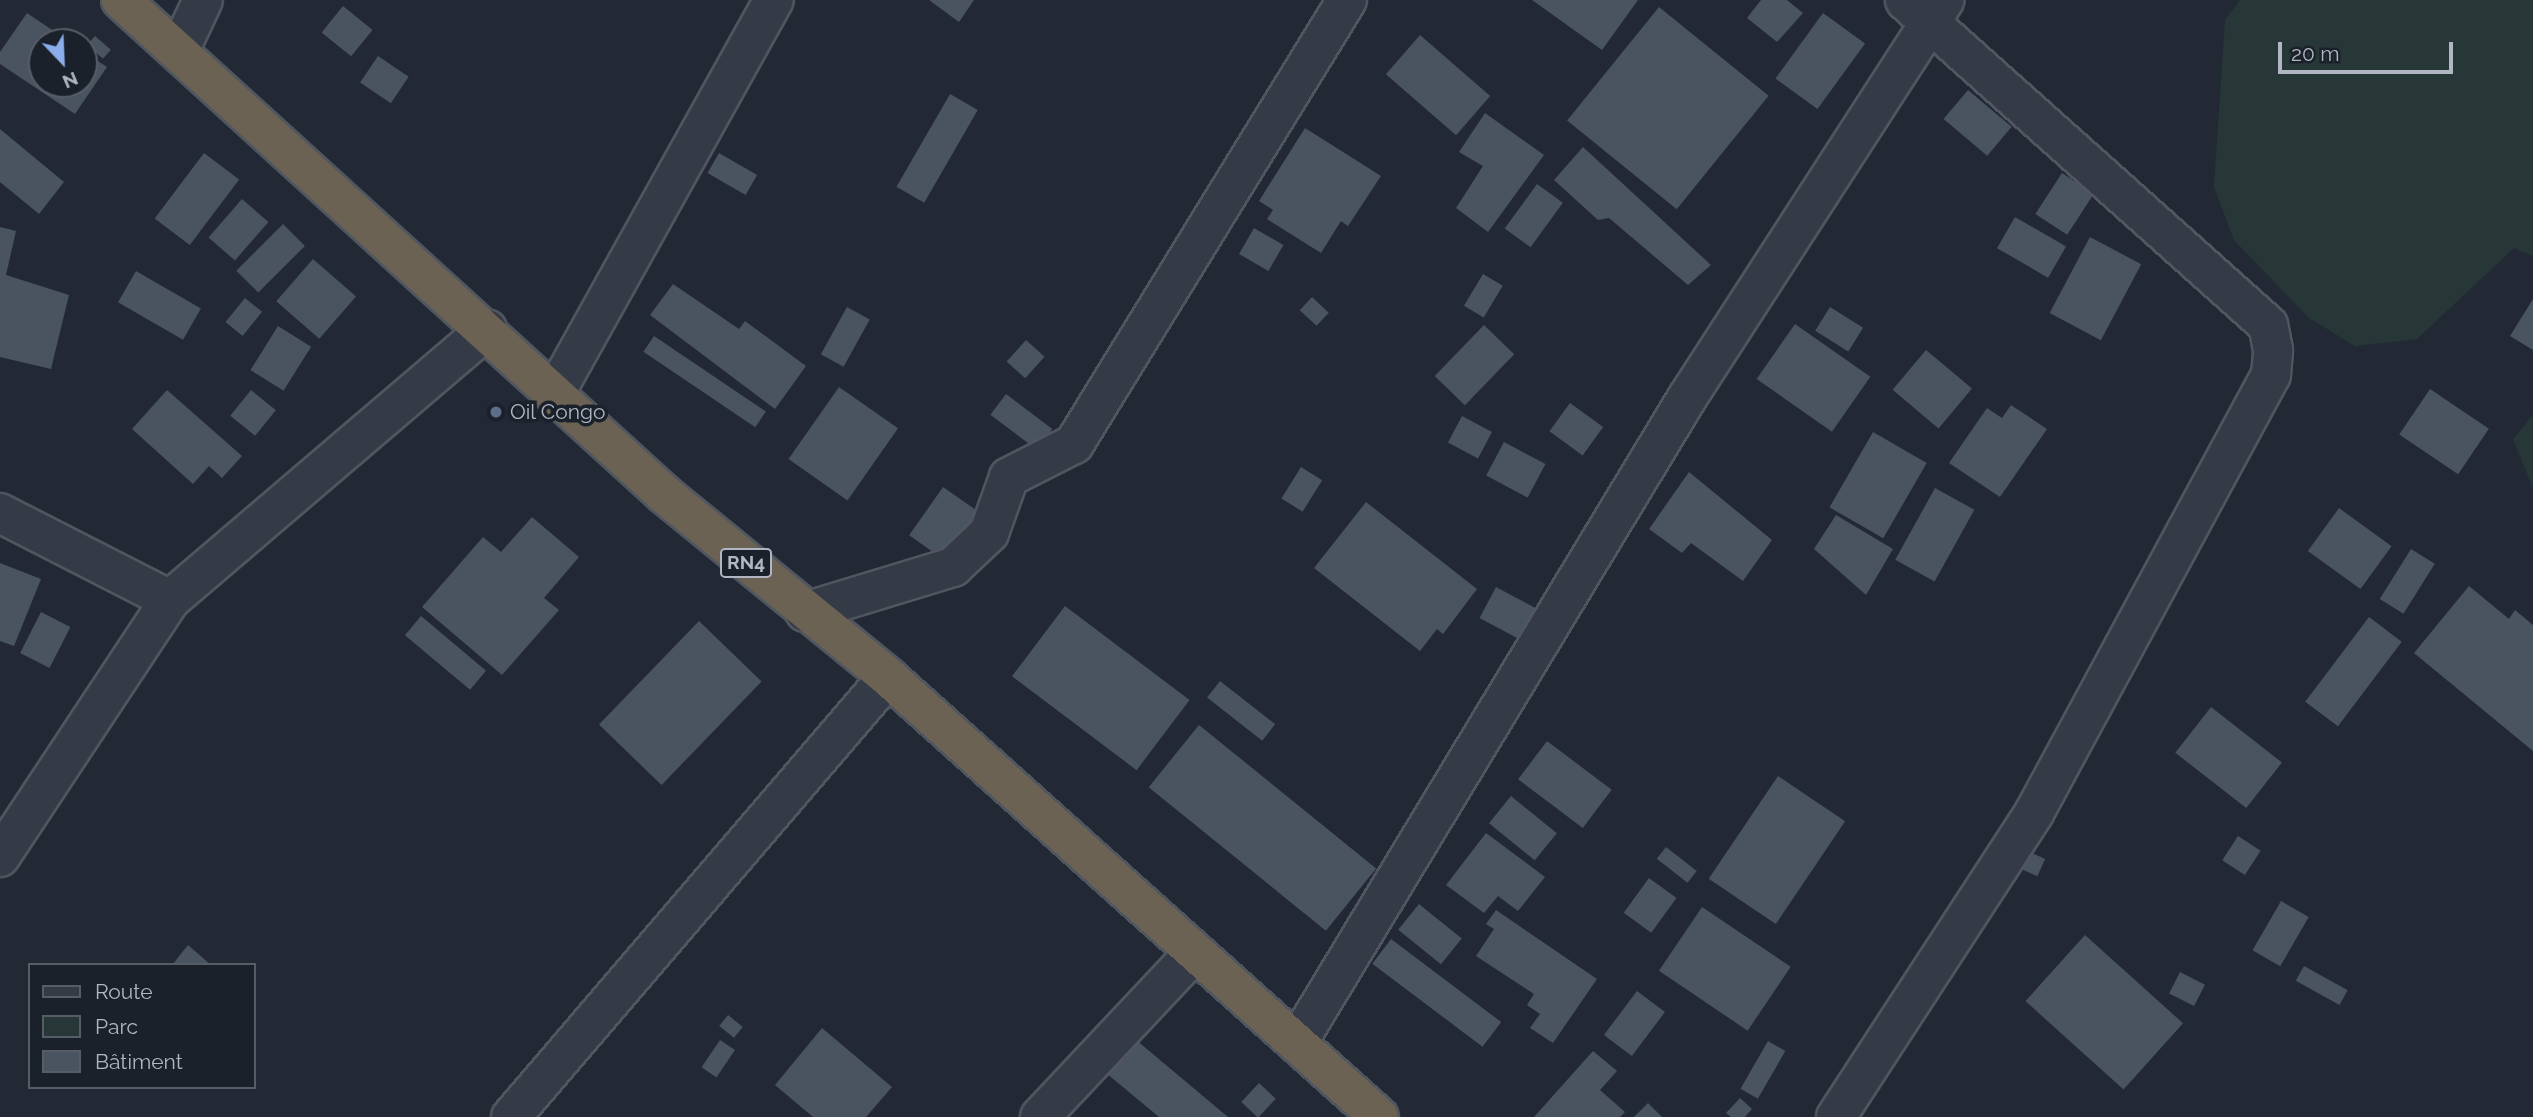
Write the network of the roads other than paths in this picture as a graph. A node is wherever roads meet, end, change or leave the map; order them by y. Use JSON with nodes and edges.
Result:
{"nodes":[{"id":1,"x":121,"y":0,"type":"edge"},
{"id":2,"x":203,"y":0,"type":"edge"},
{"id":3,"x":774,"y":0,"type":"edge"},
{"id":4,"x":1347,"y":0,"type":"edge"},
{"id":5,"x":1926,"y":8,"type":"edge"},
{"id":6,"x":179,"y":51,"type":"junction"},
{"id":7,"x":487,"y":329,"type":"junction"},
{"id":8,"x":555,"y":393,"type":"junction"},
{"id":9,"x":0,"y":513,"type":"edge"},
{"id":10,"x":170,"y":600,"type":"junction"},
{"id":11,"x":805,"y":612,"type":"junction"},
{"id":12,"x":888,"y":677,"type":"junction"},
{"id":13,"x":0,"y":858,"type":"edge"},
{"id":14,"x":1194,"y":953,"type":"junction"},
{"id":15,"x":1297,"y":1043,"type":"junction"},
{"id":16,"x":511,"y":1117,"type":"edge"},
{"id":17,"x":1040,"y":1117,"type":"edge"},
{"id":18,"x":1379,"y":1117,"type":"edge"},
{"id":19,"x":1836,"y":1117,"type":"edge"}],
"edges":[{"from":1,"to":6,"type":"highway","number":"RN4"},
{"from":2,"to":6,"type":"street"},
{"from":3,"to":8,"type":"street"},
{"from":4,"to":11,"type":"street"},
{"from":5,"to":15,"type":"street"},
{"from":5,"to":19,"type":"street"},
{"from":6,"to":7,"type":"highway","number":"RN4"},
{"from":7,"to":8,"type":"highway","number":"RN4"},
{"from":7,"to":10,"type":"street"},
{"from":8,"to":11,"type":"highway","number":"RN4"},
{"from":9,"to":10,"type":"street"},
{"from":10,"to":13,"type":"street"},
{"from":11,"to":12,"type":"highway","number":"RN4"},
{"from":12,"to":14,"type":"highway","number":"RN4"},
{"from":12,"to":16,"type":"street"},
{"from":14,"to":15,"type":"highway","number":"RN4"},
{"from":14,"to":17,"type":"street"},
{"from":15,"to":18,"type":"highway","number":"RN4"}]}
